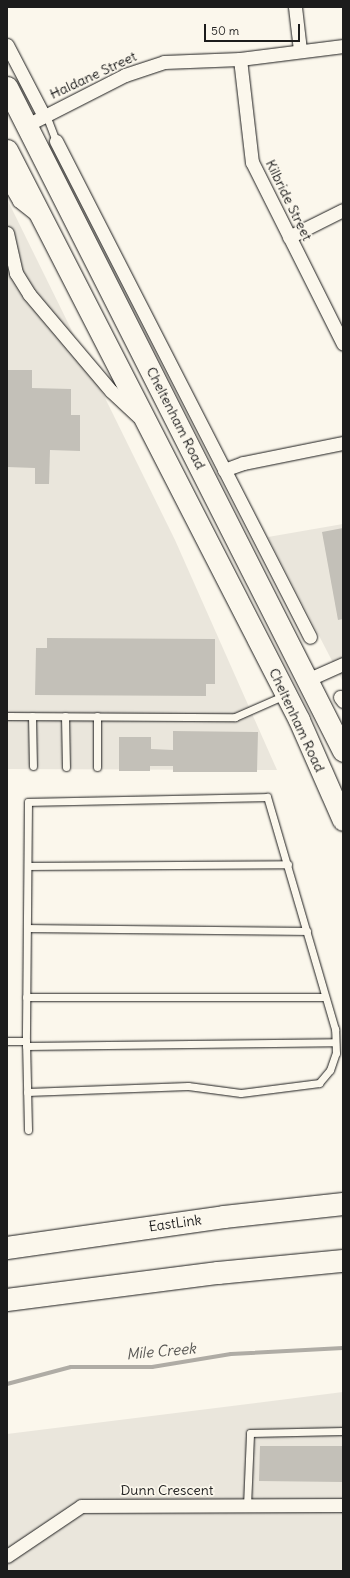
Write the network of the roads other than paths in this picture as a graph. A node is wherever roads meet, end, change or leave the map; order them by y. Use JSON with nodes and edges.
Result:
{"nodes":[{"id":1,"x":295,"y":7,"type":"edge"},
{"id":2,"x":7,"y":44,"type":"edge"},
{"id":3,"x":343,"y":46,"type":"edge"},
{"id":4,"x":300,"y":50,"type":"junction"},
{"id":5,"x":240,"y":59,"type":"junction"},
{"id":6,"x":7,"y":87,"type":"edge"},
{"id":7,"x":39,"y":119,"type":"junction"},
{"id":8,"x":56,"y":141,"type":"joint"},
{"id":9,"x":7,"y":150,"type":"edge"},
{"id":10,"x":13,"y":177,"type":"edge"},
{"id":11,"x":343,"y":210,"type":"edge"},
{"id":12,"x":7,"y":233,"type":"edge"},
{"id":13,"x":289,"y":237,"type":"junction"},
{"id":14,"x":10,"y":266,"type":"edge"},
{"id":15,"x":343,"y":344,"type":"edge"},
{"id":16,"x":151,"y":428,"type":"junction"},
{"id":17,"x":343,"y":443,"type":"edge"},
{"id":18,"x":224,"y":470,"type":"junction"},
{"id":19,"x":280,"y":580,"type":"junction"},
{"id":20,"x":270,"y":604,"type":"junction"},
{"id":21,"x":310,"y":637,"type":"dead end"},
{"id":22,"x":343,"y":664,"type":"edge"},
{"id":23,"x":307,"y":680,"type":"junction"},
{"id":24,"x":285,"y":695,"type":"junction"},
{"id":25,"x":7,"y":716,"type":"edge"},
{"id":26,"x":32,"y":716,"type":"junction"},
{"id":27,"x":65,"y":716,"type":"junction"},
{"id":28,"x":97,"y":716,"type":"junction"},
{"id":29,"x":338,"y":733,"type":"edge"},
{"id":30,"x":343,"y":751,"type":"edge"},
{"id":31,"x":33,"y":766,"type":"dead end"},
{"id":32,"x":66,"y":767,"type":"dead end"},
{"id":33,"x":97,"y":767,"type":"dead end"},
{"id":34,"x":343,"y":820,"type":"edge"},
{"id":35,"x":288,"y":864,"type":"junction"},
{"id":36,"x":28,"y":866,"type":"junction"},
{"id":37,"x":27,"y":928,"type":"junction"},
{"id":38,"x":307,"y":931,"type":"junction"},
{"id":39,"x":325,"y":996,"type":"junction"},
{"id":40,"x":26,"y":997,"type":"junction"},
{"id":41,"x":7,"y":1040,"type":"edge"},
{"id":42,"x":335,"y":1042,"type":"junction"},
{"id":43,"x":26,"y":1043,"type":"junction"},
{"id":44,"x":27,"y":1092,"type":"junction"},
{"id":45,"x":28,"y":1130,"type":"dead end"},
{"id":46,"x":343,"y":1204,"type":"edge"},
{"id":47,"x":7,"y":1247,"type":"edge"},
{"id":48,"x":343,"y":1261,"type":"edge"},
{"id":49,"x":7,"y":1300,"type":"edge"},
{"id":50,"x":343,"y":1431,"type":"edge"},
{"id":51,"x":343,"y":1505,"type":"edge"},
{"id":52,"x":247,"y":1506,"type":"junction"},
{"id":53,"x":7,"y":1556,"type":"edge"}],
"edges":[{"from":1,"to":4,"type":"street"},
{"from":2,"to":7,"type":"street","name":"Cheltenham Road"},
{"from":3,"to":4,"type":"street","name":"Haldane Street"},
{"from":4,"to":5,"type":"street","name":"Haldane Street"},
{"from":5,"to":7,"type":"street","name":"Haldane Street"},
{"from":5,"to":13,"type":"street","name":"Kilbride Street"},
{"from":6,"to":7,"type":"main road","name":"Cheltenham Road"},
{"from":7,"to":8,"type":"lane","name":"Cheltenham Road"},
{"from":7,"to":10,"type":"main road"},
{"from":7,"to":20,"type":"main road","name":"Cheltenham Road"},
{"from":8,"to":18,"type":"street","name":"Cheltenham Road"},
{"from":9,"to":10,"type":"main road","name":"Cheltenham Road"},
{"from":10,"to":16,"type":"main road","name":"Cheltenham Road"},
{"from":11,"to":13,"type":"street"},
{"from":12,"to":14,"type":"street","name":"Cheltenham Road"},
{"from":13,"to":15,"type":"street","name":"Kilbride Street"},
{"from":14,"to":16,"type":"street","name":"Cheltenham Road"},
{"from":16,"to":24,"type":"main road","name":"Cheltenham Road"},
{"from":17,"to":18,"type":"street"},
{"from":18,"to":19,"type":"street","name":"Cheltenham Road"},
{"from":19,"to":20,"type":"street"},
{"from":19,"to":21,"type":"street","name":"Cheltenham Road"},
{"from":20,"to":23,"type":"main road","name":"Cheltenham Road"},
{"from":22,"to":23,"type":"street"},
{"from":23,"to":24,"type":"main road"},
{"from":23,"to":29,"type":"main road","name":"Cheltenham Road"},
{"from":24,"to":28,"type":"lane"},
{"from":24,"to":34,"type":"main road","name":"Cheltenham Road"},
{"from":25,"to":26,"type":"lane"},
{"from":26,"to":27,"type":"lane"},
{"from":26,"to":31,"type":"lane"},
{"from":27,"to":28,"type":"lane"},
{"from":27,"to":32,"type":"lane"},
{"from":28,"to":33,"type":"lane"},
{"from":29,"to":30,"type":"main road","name":"Cheltenham Road"},
{"from":35,"to":36,"type":"lane"},
{"from":35,"to":36,"type":"lane"},
{"from":35,"to":38,"type":"lane"},
{"from":36,"to":37,"type":"lane"},
{"from":37,"to":38,"type":"lane"},
{"from":37,"to":40,"type":"lane"},
{"from":38,"to":39,"type":"lane"},
{"from":39,"to":40,"type":"lane"},
{"from":39,"to":42,"type":"lane"},
{"from":40,"to":43,"type":"lane"},
{"from":41,"to":43,"type":"lane"},
{"from":42,"to":43,"type":"lane"},
{"from":42,"to":44,"type":"lane"},
{"from":43,"to":44,"type":"lane"},
{"from":44,"to":45,"type":"lane"},
{"from":46,"to":47,"type":"highway","name":"EastLink"},
{"from":48,"to":49,"type":"highway"},
{"from":50,"to":52,"type":"lane"},
{"from":51,"to":52,"type":"street","name":"Dunn Crescent"},
{"from":52,"to":53,"type":"street","name":"Dunn Crescent"}]}
